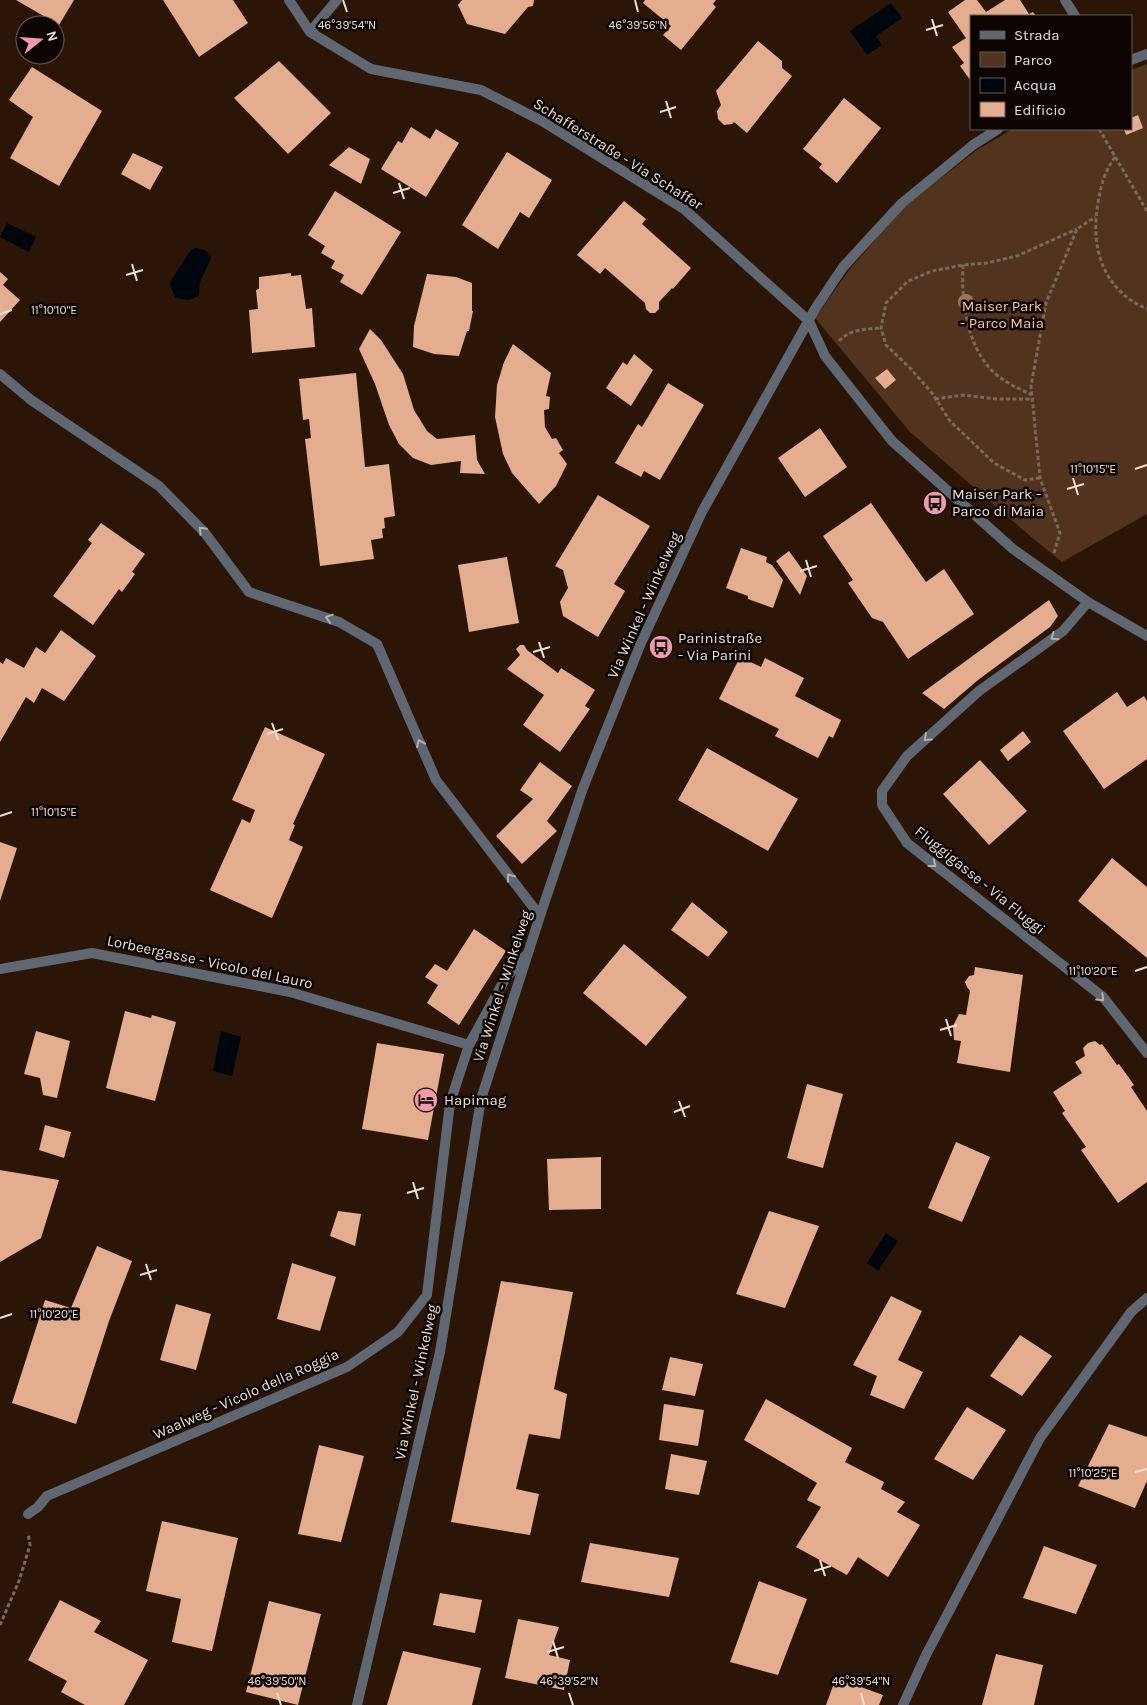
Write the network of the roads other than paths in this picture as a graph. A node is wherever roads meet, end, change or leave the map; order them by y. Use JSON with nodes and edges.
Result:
{"nodes":[{"id":1,"x":289,"y":0,"type":"edge"},
{"id":2,"x":337,"y":0,"type":"edge"},
{"id":3,"x":1065,"y":0,"type":"edge"},
{"id":4,"x":1074,"y":15,"type":"edge"},
{"id":5,"x":310,"y":32,"type":"junction"},
{"id":6,"x":1147,"y":54,"type":"edge"},
{"id":7,"x":1132,"y":60,"type":"edge"},
{"id":8,"x":996,"y":130,"type":"edge"},
{"id":9,"x":809,"y":320,"type":"junction"},
{"id":10,"x":0,"y":374,"type":"edge"},
{"id":11,"x":1088,"y":602,"type":"junction"},
{"id":12,"x":1147,"y":636,"type":"edge"},
{"id":13,"x":540,"y":916,"type":"junction"},
{"id":14,"x":528,"y":952,"type":"junction"},
{"id":15,"x":0,"y":969,"type":"edge"},
{"id":16,"x":469,"y":1045,"type":"junction"},
{"id":17,"x":1147,"y":1053,"type":"edge"},
{"id":18,"x":1147,"y":1298,"type":"edge"},
{"id":19,"x":28,"y":1514,"type":"road end"},
{"id":20,"x":357,"y":1705,"type":"edge"},
{"id":21,"x":904,"y":1705,"type":"edge"}],
"edges":[{"from":1,"to":5,"type":"street","name":"Schafferstraße - Via Schaffer"},
{"from":2,"to":5,"type":"street"},
{"from":3,"to":4,"type":"street"},
{"from":5,"to":9,"type":"street","name":"Schafferstraße - Via Schaffer"},
{"from":6,"to":7,"type":"street"},
{"from":8,"to":9,"type":"street","name":"Via Winkel - Winkelweg"},
{"from":9,"to":11,"type":"street","name":"Schafferstraße - Via Schaffer"},
{"from":9,"to":13,"type":"street","name":"Via Winkel - Winkelweg"},
{"from":13,"to":10,"type":"street","one_way":true},
{"from":11,"to":12,"type":"street","name":"Schafferstraße - Via Schaffer"},
{"from":11,"to":17,"type":"street","name":"Fluggigasse - Via Fluggi","one_way":true},
{"from":13,"to":14,"type":"street","name":"Via Winkel - Winkelweg"},
{"from":14,"to":16,"type":"street","name":"Waalweg - Vicolo della Roggia"},
{"from":14,"to":20,"type":"street","name":"Via Winkel - Winkelweg"},
{"from":15,"to":16,"type":"street","name":"Lorbeergasse - Vicolo del Lauro"},
{"from":16,"to":19,"type":"street","name":"Waalweg - Vicolo della Roggia"},
{"from":18,"to":21,"type":"street"}]}
